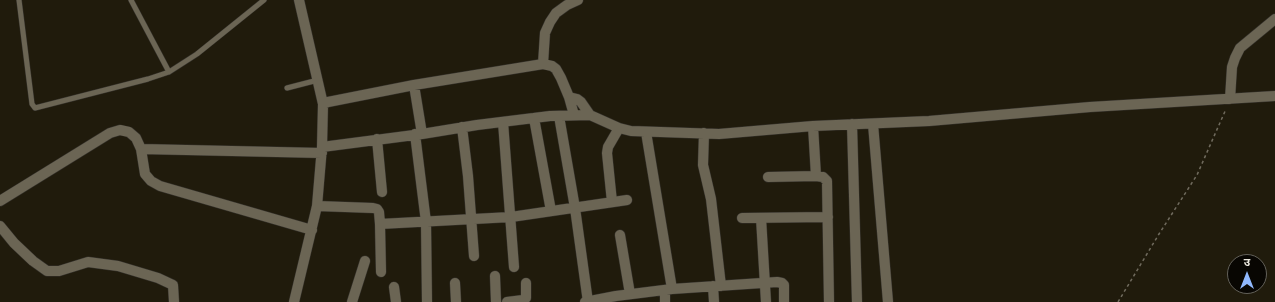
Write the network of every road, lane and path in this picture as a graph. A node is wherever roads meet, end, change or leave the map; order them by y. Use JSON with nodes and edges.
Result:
{"nodes":[{"id":1,"x":18,"y":0,"type":"edge"},
{"id":2,"x":131,"y":0,"type":"edge"},
{"id":3,"x":264,"y":0,"type":"edge"},
{"id":4,"x":299,"y":0,"type":"edge"},
{"id":5,"x":578,"y":0,"type":"edge"},
{"id":6,"x":1275,"y":19,"type":"edge"},
{"id":7,"x":543,"y":64,"type":"junction"},
{"id":8,"x":169,"y":72,"type":"junction"},
{"id":9,"x":318,"y":80,"type":"junction"},
{"id":10,"x":414,"y":85,"type":"junction"},
{"id":11,"x":287,"y":88,"type":"dead end"},
{"id":12,"x":1275,"y":96,"type":"edge"},
{"id":13,"x":569,"y":97,"type":"junction"},
{"id":14,"x":1230,"y":99,"type":"junction"},
{"id":15,"x":323,"y":104,"type":"junction"},
{"id":16,"x":574,"y":115,"type":"junction"},
{"id":17,"x":590,"y":115,"type":"junction"},
{"id":18,"x":559,"y":116,"type":"junction"},
{"id":19,"x":534,"y":118,"type":"junction"},
{"id":20,"x":503,"y":122,"type":"junction"},
{"id":21,"x":852,"y":124,"type":"junction"},
{"id":22,"x":873,"y":124,"type":"junction"},
{"id":23,"x":813,"y":126,"type":"junction"},
{"id":24,"x":462,"y":127,"type":"junction"},
{"id":25,"x":619,"y":128,"type":"junction"},
{"id":26,"x":646,"y":132,"type":"junction"},
{"id":27,"x":704,"y":133,"type":"junction"},
{"id":28,"x":418,"y":134,"type":"junction"},
{"id":29,"x":377,"y":139,"type":"junction"},
{"id":30,"x":141,"y":149,"type":"junction"},
{"id":31,"x":322,"y":150,"type":"junction"},
{"id":32,"x":816,"y":176,"type":"junction"},
{"id":33,"x":768,"y":177,"type":"dead end"},
{"id":34,"x":382,"y":192,"type":"dead end"},
{"id":35,"x":627,"y":200,"type":"dead end"},
{"id":36,"x":0,"y":201,"type":"edge"},
{"id":37,"x":612,"y":202,"type":"junction"},
{"id":38,"x":317,"y":206,"type":"junction"},
{"id":39,"x":575,"y":208,"type":"junction"},
{"id":40,"x":551,"y":211,"type":"junction"},
{"id":41,"x":511,"y":217,"type":"junction"},
{"id":42,"x":828,"y":217,"type":"junction"},
{"id":43,"x":742,"y":218,"type":"dead end"},
{"id":44,"x":761,"y":218,"type":"junction"},
{"id":45,"x":471,"y":219,"type":"junction"},
{"id":46,"x":426,"y":222,"type":"junction"},
{"id":47,"x":380,"y":224,"type":"junction"},
{"id":48,"x":0,"y":226,"type":"edge"},
{"id":49,"x":312,"y":230,"type":"junction"},
{"id":50,"x":620,"y":235,"type":"dead end"},
{"id":51,"x":474,"y":256,"type":"dead end"},
{"id":52,"x":365,"y":261,"type":"dead end"},
{"id":53,"x":514,"y":267,"type":"dead end"},
{"id":54,"x":381,"y":272,"type":"dead end"},
{"id":55,"x":494,"y":276,"type":"dead end"},
{"id":56,"x":526,"y":282,"type":"dead end"},
{"id":57,"x":765,"y":282,"type":"junction"},
{"id":58,"x":455,"y":283,"type":"dead end"},
{"id":59,"x":717,"y":286,"type":"junction"},
{"id":60,"x":394,"y":287,"type":"dead end"},
{"id":61,"x":669,"y":290,"type":"junction"},
{"id":62,"x":630,"y":294,"type":"junction"},
{"id":63,"x":617,"y":299,"type":"edge"},
{"id":64,"x":174,"y":302,"type":"edge"},
{"id":65,"x":294,"y":302,"type":"edge"},
{"id":66,"x":352,"y":302,"type":"edge"},
{"id":67,"x":396,"y":302,"type":"edge"},
{"id":68,"x":427,"y":302,"type":"edge"},
{"id":69,"x":456,"y":302,"type":"edge"},
{"id":70,"x":496,"y":302,"type":"edge"},
{"id":71,"x":507,"y":302,"type":"edge"},
{"id":72,"x":587,"y":302,"type":"edge"},
{"id":73,"x":665,"y":302,"type":"edge"},
{"id":74,"x":714,"y":302,"type":"edge"},
{"id":75,"x":766,"y":302,"type":"edge"},
{"id":76,"x":784,"y":302,"type":"edge"},
{"id":77,"x":829,"y":302,"type":"edge"},
{"id":78,"x":857,"y":302,"type":"edge"},
{"id":79,"x":888,"y":302,"type":"edge"},
{"id":80,"x":1118,"y":302,"type":"edge"}],
"edges":[{"from":1,"to":8,"type":"lane"},
{"from":2,"to":8,"type":"lane"},
{"from":3,"to":8,"type":"lane"},
{"from":4,"to":9,"type":"street"},
{"from":5,"to":7,"type":"street"},
{"from":6,"to":14,"type":"street"},
{"from":7,"to":10,"type":"street"},
{"from":7,"to":13,"type":"street"},
{"from":9,"to":11,"type":"lane"},
{"from":9,"to":15,"type":"street"},
{"from":10,"to":15,"type":"street"},
{"from":10,"to":28,"type":"street"},
{"from":12,"to":14,"type":"street"},
{"from":13,"to":16,"type":"street"},
{"from":13,"to":17,"type":"street"},
{"from":14,"to":22,"type":"street"},
{"from":14,"to":80,"type":"path"},
{"from":15,"to":31,"type":"street"},
{"from":16,"to":17,"type":"street"},
{"from":16,"to":18,"type":"street"},
{"from":17,"to":25,"type":"street"},
{"from":18,"to":19,"type":"street"},
{"from":18,"to":39,"type":"street"},
{"from":19,"to":20,"type":"street"},
{"from":19,"to":40,"type":"street"},
{"from":20,"to":24,"type":"street"},
{"from":20,"to":41,"type":"street"},
{"from":21,"to":22,"type":"street"},
{"from":21,"to":23,"type":"street"},
{"from":21,"to":78,"type":"street"},
{"from":22,"to":79,"type":"street"},
{"from":23,"to":27,"type":"street"},
{"from":23,"to":32,"type":"street"},
{"from":24,"to":28,"type":"street"},
{"from":24,"to":45,"type":"street"},
{"from":25,"to":26,"type":"street"},
{"from":25,"to":37,"type":"street"},
{"from":26,"to":27,"type":"street"},
{"from":26,"to":61,"type":"street"},
{"from":27,"to":59,"type":"street"},
{"from":28,"to":29,"type":"street"},
{"from":28,"to":46,"type":"street"},
{"from":29,"to":31,"type":"street"},
{"from":29,"to":34,"type":"street"},
{"from":30,"to":31,"type":"street"},
{"from":30,"to":36,"type":"street"},
{"from":30,"to":49,"type":"street"},
{"from":31,"to":38,"type":"street"},
{"from":32,"to":33,"type":"street"},
{"from":32,"to":42,"type":"street"},
{"from":35,"to":37,"type":"street"},
{"from":37,"to":39,"type":"street"},
{"from":38,"to":47,"type":"street"},
{"from":38,"to":49,"type":"street"},
{"from":39,"to":40,"type":"street"},
{"from":39,"to":72,"type":"street"},
{"from":40,"to":41,"type":"street"},
{"from":41,"to":45,"type":"street"},
{"from":41,"to":53,"type":"street"},
{"from":42,"to":44,"type":"street"},
{"from":42,"to":77,"type":"street"},
{"from":43,"to":44,"type":"street"},
{"from":44,"to":57,"type":"street"},
{"from":45,"to":46,"type":"street"},
{"from":45,"to":51,"type":"street"},
{"from":46,"to":47,"type":"street"},
{"from":46,"to":68,"type":"street"},
{"from":47,"to":54,"type":"street"},
{"from":48,"to":64,"type":"street"},
{"from":49,"to":65,"type":"street"},
{"from":50,"to":62,"type":"street"},
{"from":52,"to":66,"type":"street"},
{"from":55,"to":70,"type":"street"},
{"from":56,"to":71,"type":"street"},
{"from":57,"to":59,"type":"street"},
{"from":57,"to":75,"type":"street"},
{"from":57,"to":76,"type":"street"},
{"from":58,"to":69,"type":"street"},
{"from":59,"to":61,"type":"street"},
{"from":59,"to":74,"type":"street"},
{"from":60,"to":67,"type":"street"},
{"from":61,"to":62,"type":"street"},
{"from":61,"to":73,"type":"street"},
{"from":62,"to":63,"type":"street"},
{"from":63,"to":72,"type":"street"}]}
